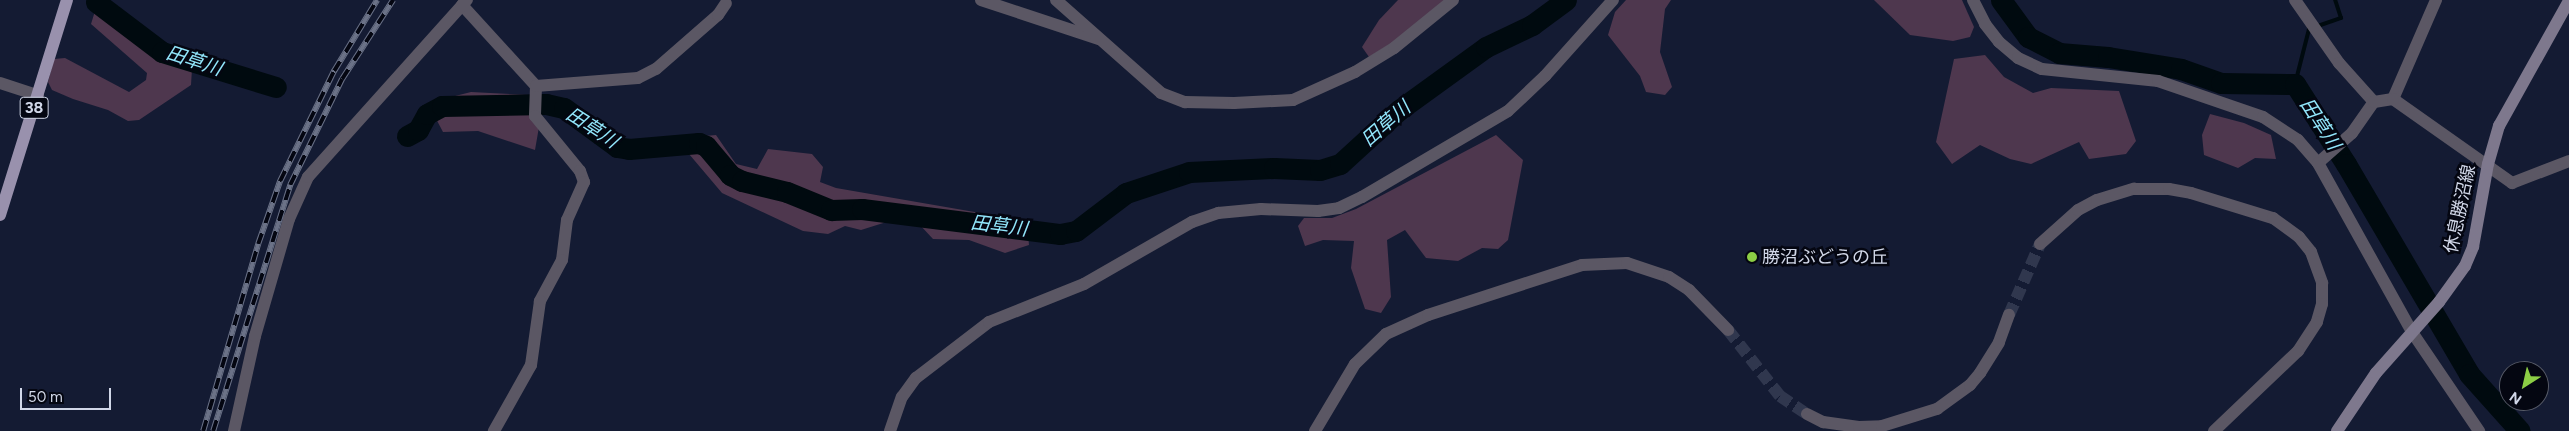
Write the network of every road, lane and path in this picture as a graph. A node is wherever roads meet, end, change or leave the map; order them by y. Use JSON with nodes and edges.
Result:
{"nodes":[{"id":1,"x":66,"y":0,"type":"edge"},
{"id":2,"x":981,"y":0,"type":"edge"},
{"id":3,"x":1056,"y":0,"type":"edge"},
{"id":4,"x":1453,"y":0,"type":"edge"},
{"id":5,"x":1613,"y":0,"type":"edge"},
{"id":6,"x":1973,"y":0,"type":"edge"},
{"id":7,"x":2295,"y":0,"type":"edge"},
{"id":8,"x":2436,"y":0,"type":"edge"},
{"id":9,"x":729,"y":1,"type":"edge"},
{"id":10,"x":2569,"y":1,"type":"edge"},
{"id":11,"x":465,"y":3,"type":"edge"},
{"id":12,"x":1102,"y":40,"type":"junction"},
{"id":13,"x":0,"y":82,"type":"edge"},
{"id":14,"x":536,"y":87,"type":"junction"},
{"id":15,"x":38,"y":95,"type":"junction"},
{"id":16,"x":2393,"y":100,"type":"junction"},
{"id":17,"x":2374,"y":102,"type":"junction"},
{"id":18,"x":2569,"y":161,"type":"edge"},
{"id":19,"x":2318,"y":163,"type":"junction"},
{"id":20,"x":2488,"y":164,"type":"junction"},
{"id":21,"x":0,"y":215,"type":"edge"},
{"id":22,"x":2040,"y":244,"type":"tunnel mouth"},
{"id":23,"x":2009,"y":315,"type":"tunnel mouth"},
{"id":24,"x":1728,"y":330,"type":"tunnel mouth"},
{"id":25,"x":2412,"y":332,"type":"junction"},
{"id":26,"x":1807,"y":414,"type":"tunnel mouth"},
{"id":27,"x":234,"y":431,"type":"edge"},
{"id":28,"x":494,"y":431,"type":"edge"},
{"id":29,"x":890,"y":431,"type":"edge"},
{"id":30,"x":1315,"y":431,"type":"edge"},
{"id":31,"x":2214,"y":431,"type":"edge"},
{"id":32,"x":2337,"y":431,"type":"edge"},
{"id":33,"x":2479,"y":431,"type":"edge"}],
"edges":[{"from":1,"to":15,"type":"main road","number":"38"},
{"from":2,"to":12,"type":"street"},
{"from":3,"to":12,"type":"street"},
{"from":4,"to":12,"type":"street"},
{"from":5,"to":29,"type":"street"},
{"from":6,"to":19,"type":"street"},
{"from":7,"to":17,"type":"street"},
{"from":8,"to":16,"type":"street"},
{"from":9,"to":14,"type":"street"},
{"from":10,"to":20,"type":"main road","name":"休息勝沼線"},
{"from":11,"to":14,"type":"street"},
{"from":11,"to":27,"type":"street"},
{"from":13,"to":15,"type":"street"},
{"from":14,"to":28,"type":"street"},
{"from":15,"to":21,"type":"main road","number":"38"},
{"from":16,"to":17,"type":"street"},
{"from":16,"to":20,"type":"street"},
{"from":17,"to":19,"type":"street"},
{"from":18,"to":20,"type":"street"},
{"from":19,"to":25,"type":"street"},
{"from":20,"to":25,"type":"main road","name":"休息勝沼線"},
{"from":22,"to":31,"type":"street"},
{"from":23,"to":26,"type":"street"},
{"from":24,"to":30,"type":"street"},
{"from":25,"to":32,"type":"main road","name":"休息勝沼線"},
{"from":25,"to":33,"type":"street"}]}
